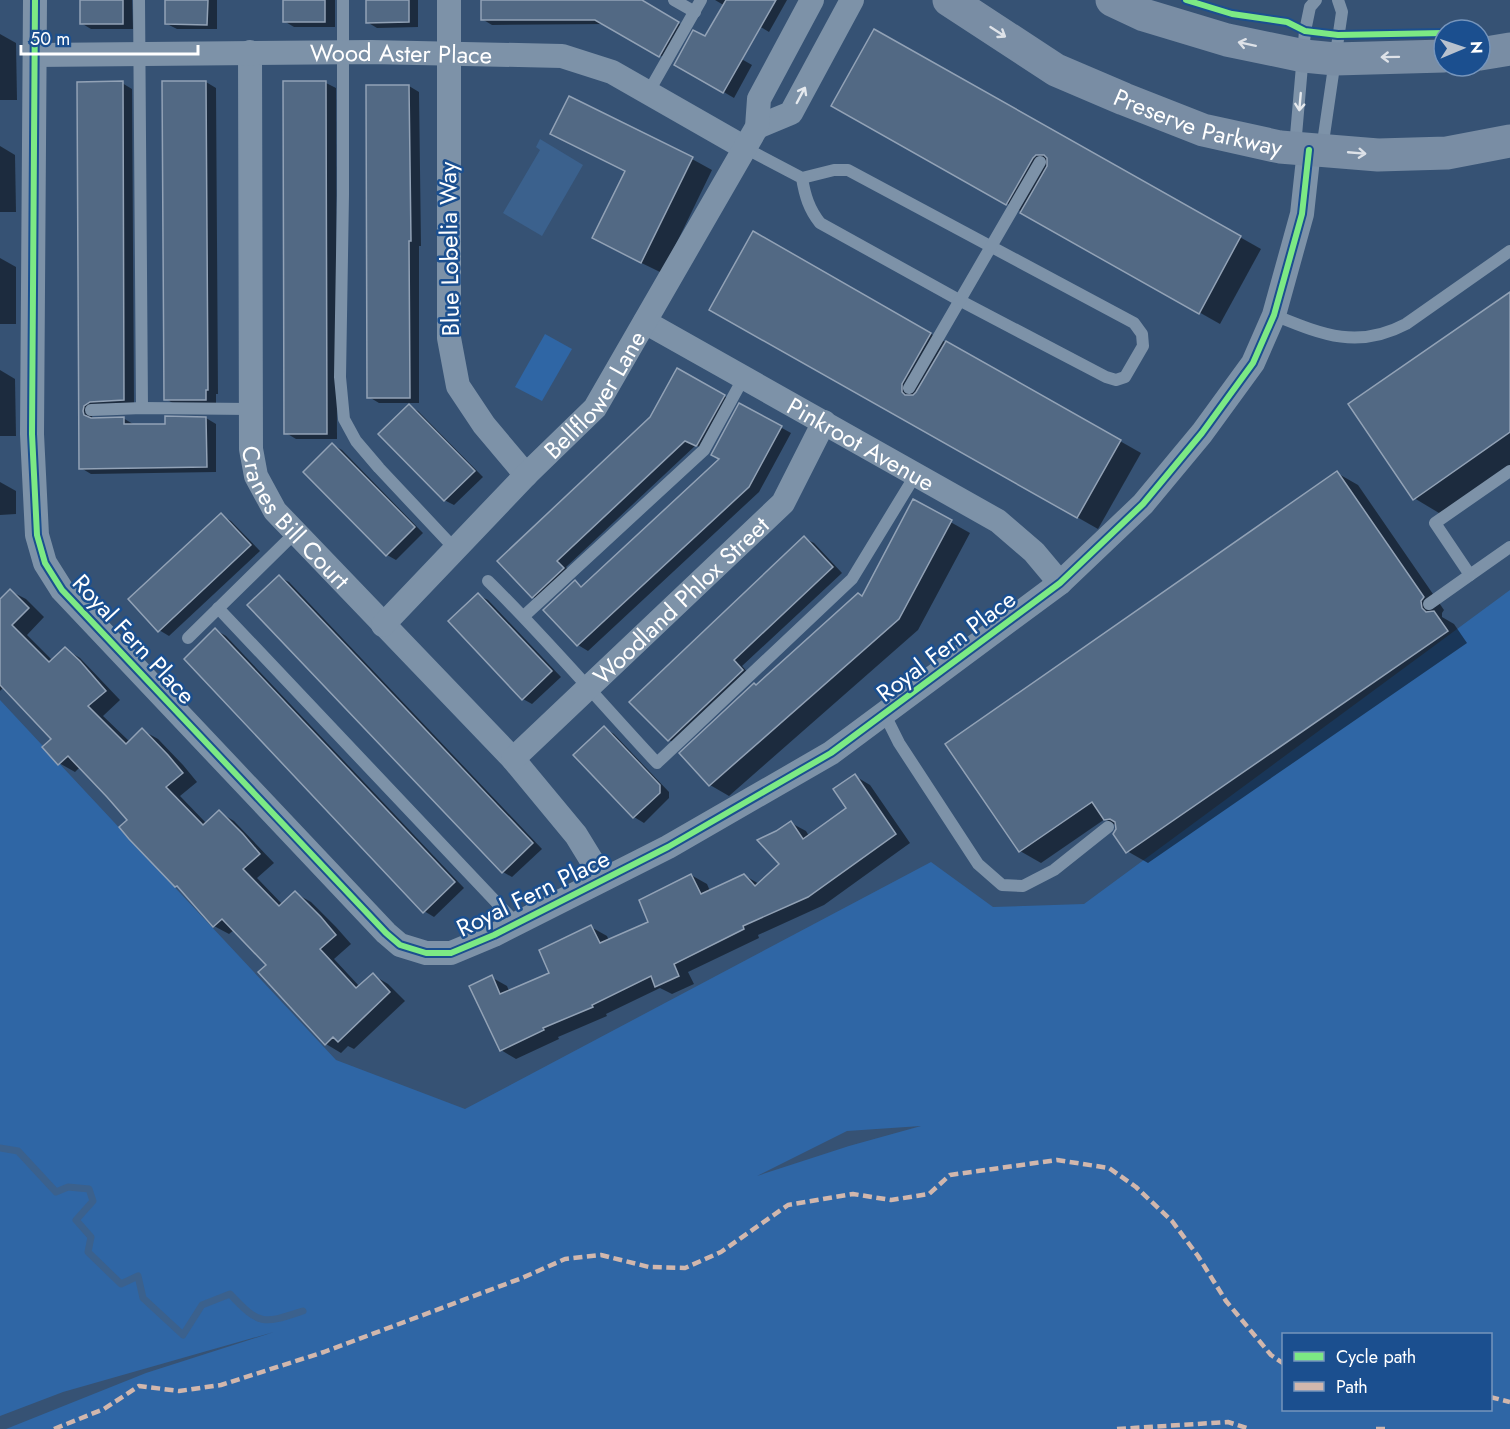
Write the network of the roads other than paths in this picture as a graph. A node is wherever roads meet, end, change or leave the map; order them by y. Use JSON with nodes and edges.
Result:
{"nodes":[{"id":1,"x":35,"y":0,"type":"edge"},
{"id":2,"x":139,"y":0,"type":"edge"},
{"id":3,"x":343,"y":0,"type":"edge"},
{"id":4,"x":449,"y":0,"type":"edge"},
{"id":5,"x":674,"y":0,"type":"edge"},
{"id":6,"x":701,"y":0,"type":"edge"},
{"id":7,"x":812,"y":0,"type":"edge"},
{"id":8,"x":852,"y":0,"type":"edge"},
{"id":9,"x":949,"y":0,"type":"edge"},
{"id":10,"x":1112,"y":0,"type":"edge"},
{"id":11,"x":1316,"y":0,"type":"edge"},
{"id":12,"x":1338,"y":0,"type":"edge"},
{"id":13,"x":695,"y":12,"type":"junction"},
{"id":14,"x":1510,"y":49,"type":"edge"},
{"id":15,"x":250,"y":52,"type":"junction"},
{"id":16,"x":343,"y":52,"type":"junction"},
{"id":17,"x":448,"y":52,"type":"junction"},
{"id":18,"x":1492,"y":52,"type":"edge"},
{"id":19,"x":139,"y":53,"type":"junction"},
{"id":20,"x":35,"y":55,"type":"junction"},
{"id":21,"x":1432,"y":56,"type":"edge"},
{"id":22,"x":1320,"y":57,"type":"junction"},
{"id":23,"x":648,"y":93,"type":"junction"},
{"id":24,"x":757,"y":127,"type":"junction"},
{"id":25,"x":1510,"y":141,"type":"edge"},
{"id":26,"x":745,"y":148,"type":"junction"},
{"id":27,"x":1309,"y":150,"type":"junction"},
{"id":28,"x":1040,"y":162,"type":"dead end"},
{"id":29,"x":802,"y":178,"type":"junction"},
{"id":30,"x":991,"y":246,"type":"junction"},
{"id":31,"x":1510,"y":251,"type":"edge"},
{"id":32,"x":959,"y":300,"type":"junction"},
{"id":33,"x":1274,"y":315,"type":"junction"},
{"id":34,"x":645,"y":322,"type":"junction"},
{"id":35,"x":744,"y":377,"type":"junction"},
{"id":36,"x":909,"y":388,"type":"dead end"},
{"id":37,"x":142,"y":408,"type":"junction"},
{"id":38,"x":251,"y":409,"type":"junction"},
{"id":39,"x":91,"y":410,"type":"dead end"},
{"id":40,"x":824,"y":422,"type":"junction"},
{"id":41,"x":1510,"y":471,"type":"edge"},
{"id":42,"x":916,"y":474,"type":"junction"},
{"id":43,"x":526,"y":475,"type":"junction"},
{"id":44,"x":295,"y":533,"type":"junction"},
{"id":45,"x":1510,"y":547,"type":"edge"},
{"id":46,"x":455,"y":549,"type":"junction"},
{"id":47,"x":1470,"y":575,"type":"junction"},
{"id":48,"x":488,"y":581,"type":"dead end"},
{"id":49,"x":1060,"y":583,"type":"junction"},
{"id":50,"x":1429,"y":604,"type":"dead end"},
{"id":51,"x":218,"y":608,"type":"junction"},
{"id":52,"x":524,"y":616,"type":"junction"},
{"id":53,"x":383,"y":625,"type":"junction"},
{"id":54,"x":188,"y":638,"type":"dead end"},
{"id":55,"x":587,"y":688,"type":"junction"},
{"id":56,"x":885,"y":715,"type":"junction"},
{"id":57,"x":513,"y":759,"type":"junction"},
{"id":58,"x":1108,"y":827,"type":"dead end"},
{"id":59,"x":603,"y":879,"type":"junction"},
{"id":60,"x":516,"y":923,"type":"junction"}],
"edges":[{"from":1,"to":20,"type":"street","name":"Royal Fern Place"},
{"from":2,"to":19,"type":"lane"},
{"from":3,"to":16,"type":"lane"},
{"from":4,"to":17,"type":"street","name":"Blue Lobelia Way"},
{"from":5,"to":13,"type":"lane"},
{"from":6,"to":13,"type":"lane"},
{"from":7,"to":24,"type":"street","name":"Bellflower Lane"},
{"from":24,"to":8,"type":"street","one_way":true},
{"from":9,"to":27,"type":"street","name":"Preserve Parkway","one_way":true},
{"from":22,"to":10,"type":"street","one_way":true},
{"from":11,"to":22,"type":"lane"},
{"from":12,"to":22,"type":"lane"},
{"from":13,"to":23,"type":"lane"},
{"from":14,"to":18,"type":"street"},
{"from":15,"to":16,"type":"street","name":"Wood Aster Place"},
{"from":15,"to":19,"type":"street","name":"Wood Aster Place"},
{"from":15,"to":38,"type":"street","name":"Cranes Bill Court"},
{"from":16,"to":17,"type":"street","name":"Wood Aster Place"},
{"from":16,"to":46,"type":"lane"},
{"from":17,"to":23,"type":"street","name":"Wood Aster Place"},
{"from":17,"to":43,"type":"street","name":"Blue Lobelia Way"},
{"from":19,"to":20,"type":"street","name":"Wood Aster Place"},
{"from":19,"to":37,"type":"lane"},
{"from":20,"to":60,"type":"street","name":"Royal Fern Place"},
{"from":21,"to":22,"type":"street","one_way":true},
{"from":22,"to":27,"type":"lane","one_way":true},
{"from":22,"to":27,"type":"lane"},
{"from":23,"to":26,"type":"street","name":"Wood Aster Place"},
{"from":24,"to":26,"type":"street","name":"Bellflower Lane"},
{"from":27,"to":25,"type":"street","name":"Preserve Parkway","one_way":true},
{"from":26,"to":29,"type":"lane"},
{"from":26,"to":34,"type":"street","name":"Bellflower Lane"},
{"from":27,"to":33,"type":"street","name":"Royal Fern Place"},
{"from":28,"to":30,"type":"lane"},
{"from":29,"to":30,"type":"lane"},
{"from":29,"to":32,"type":"lane"},
{"from":30,"to":32,"type":"lane"},
{"from":30,"to":32,"type":"lane"},
{"from":31,"to":33,"type":"lane"},
{"from":32,"to":36,"type":"lane"},
{"from":33,"to":49,"type":"street","name":"Royal Fern Place"},
{"from":34,"to":35,"type":"street","name":"Pinkroot Avenue"},
{"from":34,"to":43,"type":"street","name":"Bellflower Lane"},
{"from":35,"to":40,"type":"street","name":"Pinkroot Avenue"},
{"from":35,"to":52,"type":"lane"},
{"from":37,"to":38,"type":"lane"},
{"from":37,"to":39,"type":"lane"},
{"from":38,"to":44,"type":"street","name":"Cranes Bill Court"},
{"from":40,"to":42,"type":"street","name":"Pinkroot Avenue"},
{"from":40,"to":55,"type":"street","name":"Woodland Phlox Street"},
{"from":41,"to":47,"type":"lane"},
{"from":42,"to":49,"type":"street","name":"Pinkroot Avenue"},
{"from":42,"to":55,"type":"lane"},
{"from":43,"to":46,"type":"street","name":"Bellflower Lane"},
{"from":44,"to":51,"type":"lane"},
{"from":44,"to":53,"type":"street","name":"Cranes Bill Court"},
{"from":45,"to":47,"type":"lane"},
{"from":46,"to":53,"type":"street","name":"Bellflower Lane"},
{"from":47,"to":50,"type":"lane"},
{"from":48,"to":52,"type":"lane"},
{"from":49,"to":56,"type":"street","name":"Royal Fern Place"},
{"from":51,"to":54,"type":"lane"},
{"from":51,"to":60,"type":"lane"},
{"from":52,"to":55,"type":"lane"},
{"from":53,"to":57,"type":"street","name":"Cranes Bill Court"},
{"from":55,"to":57,"type":"street","name":"Woodland Phlox Street"},
{"from":56,"to":58,"type":"lane"},
{"from":56,"to":59,"type":"street","name":"Royal Fern Place"},
{"from":57,"to":59,"type":"street","name":"Cranes Bill Court"},
{"from":59,"to":60,"type":"street","name":"Royal Fern Place"}]}
